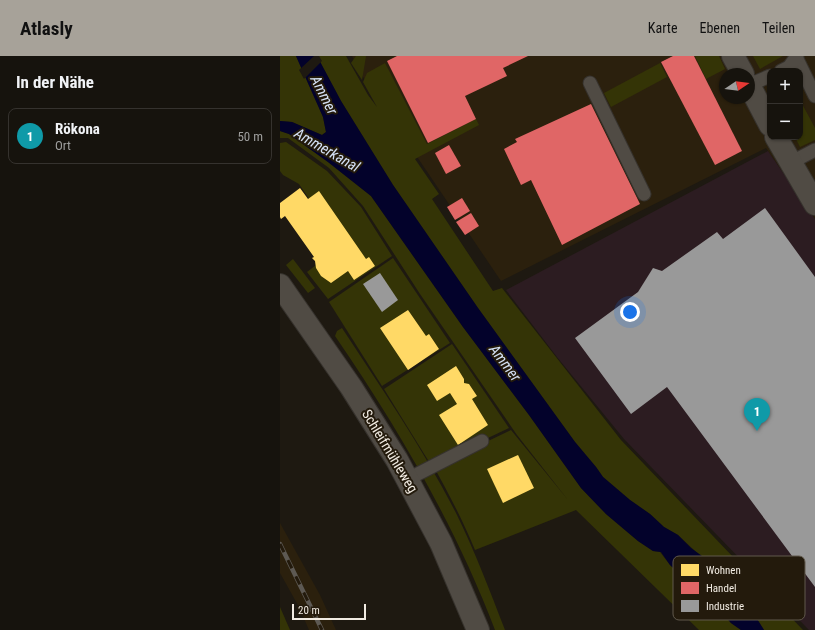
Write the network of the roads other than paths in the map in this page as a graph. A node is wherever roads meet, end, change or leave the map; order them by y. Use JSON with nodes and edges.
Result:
{"nodes":[{"id":1,"x":733,"y":56,"type":"edge"},
{"id":2,"x":796,"y":57,"type":"edge"},
{"id":3,"x":740,"y":68,"type":"edge"},
{"id":4,"x":787,"y":68,"type":"edge"},
{"id":5,"x":767,"y":77,"type":"edge"},
{"id":6,"x":755,"y":82,"type":"edge"},
{"id":7,"x":590,"y":83,"type":"dead end"},
{"id":8,"x":755,"y":96,"type":"edge"},
{"id":9,"x":815,"y":96,"type":"edge"},
{"id":10,"x":767,"y":119,"type":"edge"},
{"id":11,"x":778,"y":140,"type":"edge"},
{"id":12,"x":815,"y":150,"type":"edge"},
{"id":13,"x":790,"y":163,"type":"junction"},
{"id":14,"x":644,"y":194,"type":"dead end"},
{"id":15,"x":815,"y":204,"type":"edge"},
{"id":16,"x":280,"y":285,"type":"edge"},
{"id":17,"x":482,"y":441,"type":"dead end"},
{"id":18,"x":408,"y":479,"type":"junction"},
{"id":19,"x":478,"y":630,"type":"edge"}],
"edges":[{"from":1,"to":3,"type":"street"},
{"from":2,"to":4,"type":"lane"},
{"from":2,"to":9,"type":"lane"},
{"from":5,"to":6,"type":"lane"},
{"from":7,"to":14,"type":"lane"},
{"from":8,"to":10,"type":"street"},
{"from":11,"to":13,"type":"street"},
{"from":12,"to":13,"type":"lane"},
{"from":13,"to":15,"type":"street"},
{"from":16,"to":18,"type":"street","name":"Schleifmühleweg"},
{"from":17,"to":18,"type":"lane"},
{"from":18,"to":19,"type":"street","name":"Schleifmühleweg"}]}
